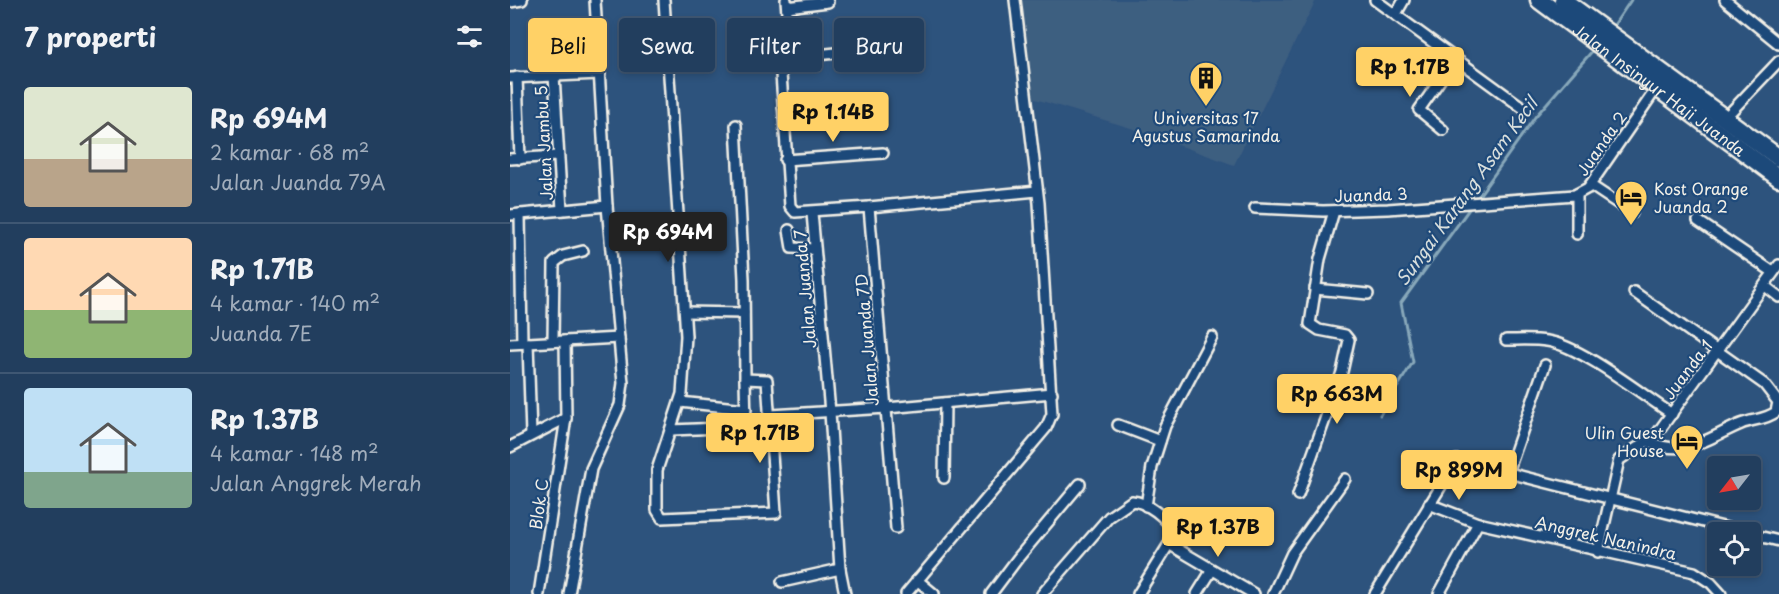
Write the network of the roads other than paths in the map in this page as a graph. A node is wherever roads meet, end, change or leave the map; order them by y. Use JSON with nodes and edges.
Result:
{"nodes":[{"id":1,"x":522,"y":0,"type":"edge"},
{"id":2,"x":595,"y":0,"type":"edge"},
{"id":3,"x":664,"y":0,"type":"edge"},
{"id":4,"x":1015,"y":0,"type":"edge"},
{"id":5,"x":1375,"y":0,"type":"edge"},
{"id":6,"x":1404,"y":0,"type":"edge"},
{"id":7,"x":1539,"y":0,"type":"edge"},
{"id":8,"x":1563,"y":0,"type":"edge"},
{"id":9,"x":1725,"y":0,"type":"edge"},
{"id":10,"x":510,"y":2,"type":"edge"},
{"id":11,"x":828,"y":2,"type":"dead end"},
{"id":12,"x":786,"y":3,"type":"edge"},
{"id":13,"x":1396,"y":14,"type":"junction"},
{"id":14,"x":787,"y":18,"type":"edge"},
{"id":15,"x":1585,"y":25,"type":"junction"},
{"id":16,"x":1779,"y":44,"type":"edge"},
{"id":17,"x":1627,"y":58,"type":"junction"},
{"id":18,"x":1455,"y":59,"type":"junction"},
{"id":19,"x":1779,"y":61,"type":"edge"},
{"id":20,"x":781,"y":72,"type":"edge"},
{"id":21,"x":600,"y":74,"type":"junction"},
{"id":22,"x":554,"y":75,"type":"junction"},
{"id":23,"x":513,"y":78,"type":"edge"},
{"id":24,"x":1656,"y":89,"type":"junction"},
{"id":25,"x":875,"y":102,"type":"dead end"},
{"id":26,"x":783,"y":107,"type":"junction"},
{"id":27,"x":1526,"y":110,"type":"dead end"},
{"id":28,"x":1724,"y":118,"type":"junction"},
{"id":29,"x":735,"y":125,"type":"dead end"},
{"id":30,"x":1443,"y":130,"type":"dead end"},
{"id":31,"x":883,"y":153,"type":"dead end"},
{"id":32,"x":557,"y":156,"type":"junction"},
{"id":33,"x":1779,"y":158,"type":"edge"},
{"id":34,"x":515,"y":159,"type":"edge"},
{"id":35,"x":785,"y":160,"type":"junction"},
{"id":36,"x":1779,"y":178,"type":"edge"},
{"id":37,"x":1590,"y":185,"type":"junction"},
{"id":38,"x":1037,"y":191,"type":"junction"},
{"id":39,"x":1577,"y":194,"type":"junction"},
{"id":40,"x":1487,"y":200,"type":"joint"},
{"id":41,"x":607,"y":206,"type":"junction"},
{"id":42,"x":869,"y":207,"type":"junction"},
{"id":43,"x":1255,"y":208,"type":"dead end"},
{"id":44,"x":562,"y":210,"type":"junction"},
{"id":45,"x":1334,"y":211,"type":"junction"},
{"id":46,"x":812,"y":213,"type":"junction"},
{"id":47,"x":1632,"y":213,"type":"dead end"},
{"id":48,"x":515,"y":214,"type":"edge"},
{"id":49,"x":1698,"y":221,"type":"dead end"},
{"id":50,"x":789,"y":230,"type":"dead end"},
{"id":51,"x":1577,"y":234,"type":"dead end"},
{"id":52,"x":815,"y":249,"type":"junction"},
{"id":53,"x":583,"y":251,"type":"dead end"},
{"id":54,"x":1776,"y":268,"type":"edge"},
{"id":55,"x":1766,"y":286,"type":"junction"},
{"id":56,"x":1315,"y":289,"type":"junction"},
{"id":57,"x":1634,"y":292,"type":"dead end"},
{"id":58,"x":1368,"y":294,"type":"dead end"},
{"id":59,"x":1779,"y":297,"type":"edge"},
{"id":60,"x":685,"y":312,"type":"junction"},
{"id":61,"x":744,"y":313,"type":"junction"},
{"id":62,"x":1212,"y":337,"type":"dead end"},
{"id":63,"x":619,"y":338,"type":"junction"},
{"id":64,"x":1506,"y":340,"type":"dead end"},
{"id":65,"x":553,"y":341,"type":"junction"},
{"id":66,"x":565,"y":341,"type":"junction"},
{"id":67,"x":525,"y":343,"type":"junction"},
{"id":68,"x":510,"y":344,"type":"edge"},
{"id":69,"x":1718,"y":352,"type":"junction"},
{"id":70,"x":1545,"y":365,"type":"dead end"},
{"id":71,"x":745,"y":379,"type":"junction"},
{"id":72,"x":1052,"y":393,"type":"junction"},
{"id":73,"x":680,"y":402,"type":"junction"},
{"id":74,"x":945,"y":403,"type":"junction"},
{"id":75,"x":887,"y":408,"type":"junction"},
{"id":76,"x":746,"y":409,"type":"junction"},
{"id":77,"x":830,"y":412,"type":"junction"},
{"id":78,"x":1672,"y":414,"type":"junction"},
{"id":79,"x":771,"y":415,"type":"junction"},
{"id":80,"x":566,"y":418,"type":"junction"},
{"id":81,"x":1118,"y":425,"type":"dead end"},
{"id":82,"x":671,"y":429,"type":"junction"},
{"id":83,"x":531,"y":435,"type":"junction"},
{"id":84,"x":1160,"y":441,"type":"junction"},
{"id":85,"x":1649,"y":441,"type":"junction"},
{"id":86,"x":510,"y":447,"type":"edge"},
{"id":87,"x":1508,"y":472,"type":"junction"},
{"id":88,"x":944,"y":478,"type":"dead end"},
{"id":89,"x":1345,"y":479,"type":"dead end"},
{"id":90,"x":1080,"y":484,"type":"dead end"},
{"id":91,"x":1298,"y":495,"type":"dead end"},
{"id":92,"x":1609,"y":501,"type":"junction"},
{"id":93,"x":1429,"y":504,"type":"junction"},
{"id":94,"x":1146,"y":506,"type":"junction"},
{"id":95,"x":1478,"y":523,"type":"junction"},
{"id":96,"x":1707,"y":524,"type":"edge"},
{"id":97,"x":896,"y":528,"type":"dead end"},
{"id":98,"x":1761,"y":537,"type":"edge"},
{"id":99,"x":1779,"y":541,"type":"edge"},
{"id":100,"x":1169,"y":544,"type":"junction"},
{"id":101,"x":1598,"y":552,"type":"junction"},
{"id":102,"x":840,"y":569,"type":"junction"},
{"id":103,"x":1212,"y":570,"type":"junction"},
{"id":104,"x":917,"y":580,"type":"junction"},
{"id":105,"x":782,"y":582,"type":"dead end"},
{"id":106,"x":539,"y":594,"type":"edge"},
{"id":107,"x":569,"y":594,"type":"edge"},
{"id":108,"x":845,"y":594,"type":"edge"},
{"id":109,"x":906,"y":594,"type":"edge"},
{"id":110,"x":934,"y":594,"type":"edge"},
{"id":111,"x":991,"y":594,"type":"edge"},
{"id":112,"x":1041,"y":594,"type":"edge"},
{"id":113,"x":1138,"y":594,"type":"edge"},
{"id":114,"x":1197,"y":594,"type":"edge"},
{"id":115,"x":1254,"y":594,"type":"edge"},
{"id":116,"x":1273,"y":594,"type":"edge"},
{"id":117,"x":1375,"y":594,"type":"edge"},
{"id":118,"x":1439,"y":594,"type":"edge"},
{"id":119,"x":1720,"y":594,"type":"edge"}],
"edges":[{"from":1,"to":10,"type":"street"},
{"from":2,"to":21,"type":"street"},
{"from":3,"to":60,"type":"street"},
{"from":4,"to":38,"type":"street"},
{"from":5,"to":13,"type":"street"},
{"from":6,"to":13,"type":"street"},
{"from":7,"to":15,"type":"highway","name":"Jalan Insinyur Haji Juanda"},
{"from":8,"to":15,"type":"highway","name":"Jalan Insinyur Haji Juanda"},
{"from":9,"to":16,"type":"street"},
{"from":11,"to":12,"type":"street"},
{"from":12,"to":14,"type":"street","name":"Jalan Juanda 7"},
{"from":13,"to":18,"type":"street"},
{"from":15,"to":17,"type":"highway","name":"Jalan Insinyur Haji Juanda"},
{"from":17,"to":24,"type":"highway","name":"Jalan Insinyur Haji Juanda"},
{"from":17,"to":28,"type":"highway","name":"Jalan Insinyur Haji Juanda"},
{"from":18,"to":27,"type":"street"},
{"from":18,"to":30,"type":"street"},
{"from":19,"to":28,"type":"street"},
{"from":20,"to":26,"type":"street","name":"Jalan Juanda 7"},
{"from":21,"to":22,"type":"street"},
{"from":21,"to":41,"type":"street"},
{"from":22,"to":23,"type":"street"},
{"from":22,"to":32,"type":"street","name":"Jalan Jambu 5"},
{"from":23,"to":34,"type":"street"},
{"from":24,"to":36,"type":"highway","name":"Jalan Insinyur Haji Juanda"},
{"from":24,"to":37,"type":"street","name":"Juanda 2"},
{"from":25,"to":26,"type":"street"},
{"from":26,"to":35,"type":"street","name":"Jalan Juanda 7"},
{"from":28,"to":33,"type":"highway","name":"Jalan Insinyur Haji Juanda"},
{"from":29,"to":61,"type":"street"},
{"from":31,"to":35,"type":"street"},
{"from":32,"to":34,"type":"street"},
{"from":32,"to":44,"type":"street","name":"Jalan Jambu 5"},
{"from":35,"to":46,"type":"street","name":"Jalan Juanda 7"},
{"from":37,"to":39,"type":"street","name":"Juanda 2"},
{"from":37,"to":47,"type":"street"},
{"from":38,"to":42,"type":"street"},
{"from":38,"to":72,"type":"street"},
{"from":39,"to":40,"type":"street","name":"Juanda 2"},
{"from":39,"to":51,"type":"street"},
{"from":40,"to":45,"type":"street","name":"Juanda 3"},
{"from":41,"to":44,"type":"street"},
{"from":41,"to":63,"type":"street"},
{"from":42,"to":46,"type":"street"},
{"from":42,"to":75,"type":"street","name":"Jalan Juanda 7D"},
{"from":43,"to":45,"type":"street","name":"Juanda 3"},
{"from":44,"to":48,"type":"street"},
{"from":45,"to":56,"type":"street"},
{"from":46,"to":52,"type":"street","name":"Jalan Juanda 7"},
{"from":48,"to":67,"type":"street"},
{"from":49,"to":54,"type":"street"},
{"from":50,"to":52,"type":"street"},
{"from":52,"to":77,"type":"street","name":"Jalan Juanda 7"},
{"from":53,"to":65,"type":"street"},
{"from":54,"to":55,"type":"street","name":"Juanda 1"},
{"from":55,"to":59,"type":"street"},
{"from":55,"to":69,"type":"street","name":"Juanda 1"},
{"from":56,"to":58,"type":"street"},
{"from":56,"to":91,"type":"street"},
{"from":57,"to":69,"type":"street"},
{"from":60,"to":61,"type":"street"},
{"from":60,"to":73,"type":"street"},
{"from":61,"to":71,"type":"street"},
{"from":62,"to":84,"type":"street"},
{"from":63,"to":66,"type":"street"},
{"from":63,"to":107,"type":"street"},
{"from":64,"to":78,"type":"street"},
{"from":65,"to":66,"type":"street"},
{"from":65,"to":67,"type":"street"},
{"from":66,"to":80,"type":"street","name":"Blok C"},
{"from":67,"to":68,"type":"street"},
{"from":67,"to":83,"type":"street"},
{"from":69,"to":78,"type":"street","name":"Juanda 1"},
{"from":69,"to":85,"type":"street"},
{"from":70,"to":87,"type":"street"},
{"from":71,"to":76,"type":"street"},
{"from":71,"to":79,"type":"street"},
{"from":72,"to":74,"type":"street"},
{"from":72,"to":104,"type":"street"},
{"from":73,"to":76,"type":"street"},
{"from":73,"to":82,"type":"street"},
{"from":74,"to":75,"type":"street"},
{"from":74,"to":88,"type":"street"},
{"from":75,"to":77,"type":"street"},
{"from":75,"to":97,"type":"street","name":"Jalan Juanda 7D"},
{"from":76,"to":82,"type":"street"},
{"from":77,"to":79,"type":"street"},
{"from":77,"to":102,"type":"street","name":"Jalan Juanda 7"},
{"from":78,"to":85,"type":"street","name":"Juanda 1"},
{"from":79,"to":82,"type":"street"},
{"from":80,"to":83,"type":"street"},
{"from":80,"to":106,"type":"street","name":"Blok C"},
{"from":81,"to":84,"type":"street"},
{"from":83,"to":86,"type":"street"},
{"from":84,"to":94,"type":"street"},
{"from":85,"to":92,"type":"street","name":"Juanda 1"},
{"from":87,"to":92,"type":"street"},
{"from":87,"to":93,"type":"street"},
{"from":89,"to":116,"type":"street"},
{"from":90,"to":111,"type":"street"},
{"from":92,"to":96,"type":"street"},
{"from":92,"to":101,"type":"street","name":"Juanda 1"},
{"from":93,"to":95,"type":"street","name":"Anggrek Nanindra"},
{"from":93,"to":117,"type":"street"},
{"from":94,"to":100,"type":"street"},
{"from":94,"to":112,"type":"street"},
{"from":95,"to":101,"type":"street","name":"Anggrek Nanindra"},
{"from":95,"to":118,"type":"street"},
{"from":98,"to":99,"type":"street"},
{"from":100,"to":103,"type":"street"},
{"from":100,"to":113,"type":"street"},
{"from":101,"to":119,"type":"street","name":"Anggrek Nanindra"},
{"from":102,"to":105,"type":"street"},
{"from":102,"to":108,"type":"street","name":"Jalan Juanda 7"},
{"from":103,"to":114,"type":"street"},
{"from":103,"to":115,"type":"street"},
{"from":104,"to":109,"type":"street"},
{"from":104,"to":110,"type":"street"}]}
